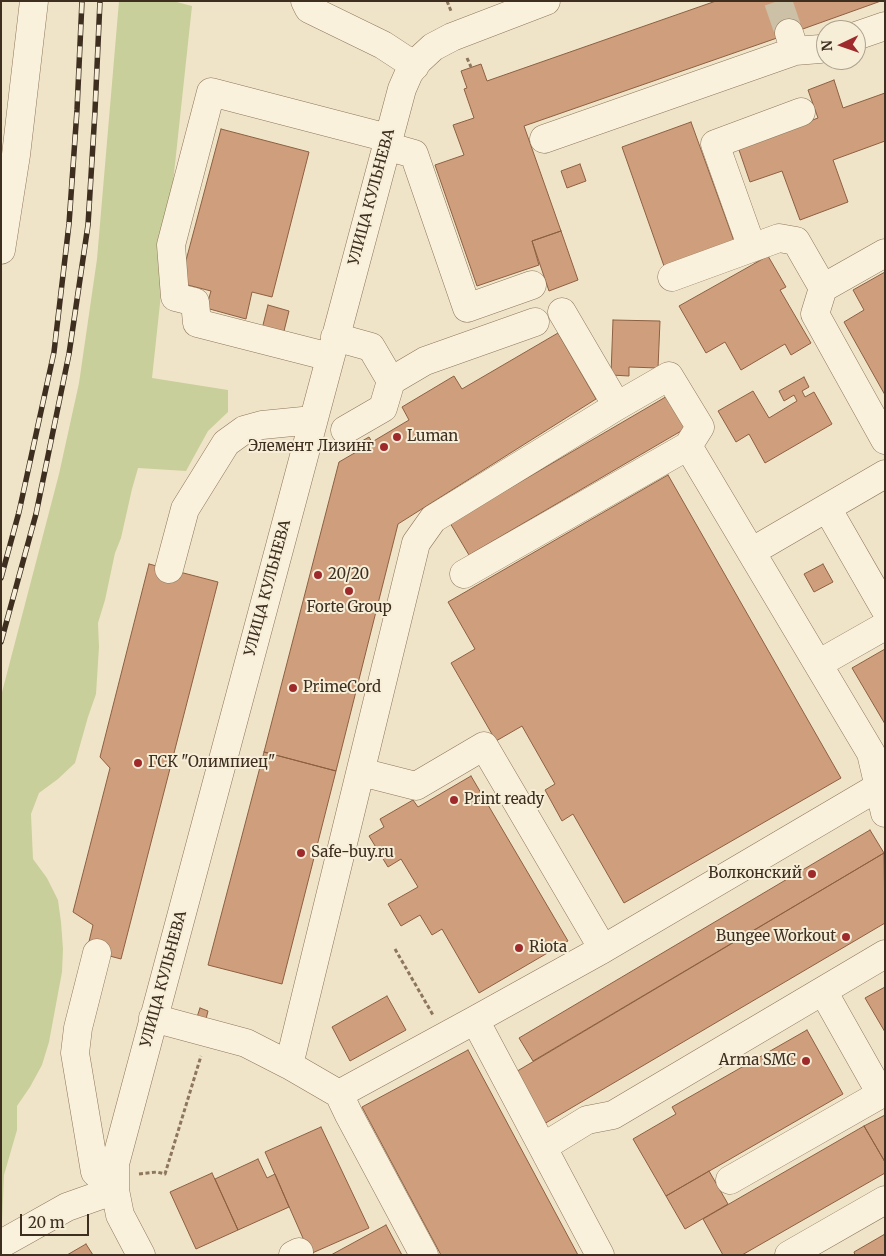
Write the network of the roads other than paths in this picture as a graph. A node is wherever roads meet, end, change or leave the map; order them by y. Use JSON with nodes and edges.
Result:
{"nodes":[{"id":1,"x":34,"y":1,"type":"edge"},
{"id":2,"x":305,"y":1,"type":"edge"},
{"id":3,"x":546,"y":1,"type":"edge"},
{"id":4,"x":885,"y":26,"type":"edge"},
{"id":5,"x":866,"y":33,"type":"edge"},
{"id":6,"x":816,"y":48,"type":"edge"},
{"id":7,"x":414,"y":66,"type":"junction"},
{"id":8,"x":1,"y":105,"type":"edge"},
{"id":9,"x":801,"y":112,"type":"dead end"},
{"id":10,"x":544,"y":139,"type":"dead end"},
{"id":11,"x":387,"y":142,"type":"junction"},
{"id":12,"x":16,"y":155,"type":"junction"},
{"id":13,"x":752,"y":248,"type":"junction"},
{"id":14,"x":1,"y":250,"type":"edge"},
{"id":15,"x":885,"y":253,"type":"edge"},
{"id":16,"x":672,"y":277,"type":"dead end"},
{"id":17,"x":532,"y":285,"type":"dead end"},
{"id":18,"x":823,"y":288,"type":"junction"},
{"id":19,"x":562,"y":312,"type":"dead end"},
{"id":20,"x":536,"y":322,"type":"dead end"},
{"id":21,"x":332,"y":347,"type":"junction"},
{"id":22,"x":391,"y":381,"type":"junction"},
{"id":23,"x":617,"y":406,"type":"junction"},
{"id":24,"x":313,"y":420,"type":"junction"},
{"id":25,"x":345,"y":430,"type":"dead end"},
{"id":26,"x":885,"y":440,"type":"edge"},
{"id":27,"x":688,"y":446,"type":"junction"},
{"id":28,"x":883,"y":480,"type":"edge"},
{"id":29,"x":827,"y":508,"type":"junction"},
{"id":30,"x":751,"y":552,"type":"junction"},
{"id":31,"x":169,"y":569,"type":"dead end"},
{"id":32,"x":464,"y":574,"type":"dead end"},
{"id":33,"x":885,"y":609,"type":"edge"},
{"id":34,"x":885,"y":626,"type":"edge"},
{"id":35,"x":818,"y":664,"type":"junction"},
{"id":36,"x":361,"y":772,"type":"junction"},
{"id":37,"x":881,"y":784,"type":"edge"},
{"id":38,"x":885,"y":813,"type":"edge"},
{"id":39,"x":603,"y":949,"type":"junction"},
{"id":40,"x":97,"y":953,"type":"dead end"},
{"id":41,"x":885,"y":954,"type":"edge"},
{"id":42,"x":823,"y":991,"type":"junction"},
{"id":43,"x":154,"y":1018,"type":"junction"},
{"id":44,"x":475,"y":1020,"type":"junction"},
{"id":45,"x":289,"y":1065,"type":"junction"},
{"id":46,"x":339,"y":1094,"type":"junction"},
{"id":47,"x":542,"y":1147,"type":"junction"},
{"id":48,"x":730,"y":1180,"type":"dead end"},
{"id":49,"x":115,"y":1190,"type":"junction"},
{"id":50,"x":885,"y":1200,"type":"edge"},
{"id":51,"x":1,"y":1244,"type":"edge"},
{"id":52,"x":824,"y":1246,"type":"edge"},
{"id":53,"x":141,"y":1255,"type":"edge"},
{"id":54,"x":424,"y":1255,"type":"edge"},
{"id":55,"x":600,"y":1255,"type":"edge"},
{"id":56,"x":788,"y":1255,"type":"edge"}],
"edges":[{"from":1,"to":12,"type":"street"},
{"from":2,"to":7,"type":"street"},
{"from":3,"to":7,"type":"street","name":"УЛИЦА КУЛЬНЕВА"},
{"from":4,"to":5,"type":"street"},
{"from":6,"to":10,"type":"street"},
{"from":7,"to":11,"type":"street","name":"УЛИЦА КУЛЬНЕВА"},
{"from":8,"to":12,"type":"street"},
{"from":9,"to":13,"type":"street"},
{"from":11,"to":17,"type":"street"},
{"from":11,"to":21,"type":"street","name":"УЛИЦА КУЛЬНЕВА"},
{"from":11,"to":21,"type":"street"},
{"from":12,"to":14,"type":"street"},
{"from":13,"to":16,"type":"street"},
{"from":13,"to":18,"type":"street"},
{"from":15,"to":18,"type":"street"},
{"from":18,"to":26,"type":"street"},
{"from":19,"to":23,"type":"street"},
{"from":20,"to":22,"type":"street"},
{"from":21,"to":22,"type":"street"},
{"from":21,"to":24,"type":"street","name":"УЛИЦА КУЛЬНЕВА"},
{"from":22,"to":25,"type":"street"},
{"from":23,"to":27,"type":"street"},
{"from":23,"to":36,"type":"street"},
{"from":24,"to":31,"type":"street"},
{"from":24,"to":43,"type":"street","name":"УЛИЦА КУЛЬНЕВА"},
{"from":27,"to":30,"type":"street"},
{"from":27,"to":32,"type":"street"},
{"from":28,"to":29,"type":"street"},
{"from":29,"to":30,"type":"street"},
{"from":29,"to":33,"type":"street"},
{"from":30,"to":35,"type":"street"},
{"from":34,"to":35,"type":"street"},
{"from":35,"to":37,"type":"street"},
{"from":36,"to":39,"type":"street"},
{"from":36,"to":45,"type":"street"},
{"from":37,"to":38,"type":"street"},
{"from":37,"to":39,"type":"street"},
{"from":39,"to":44,"type":"street"},
{"from":40,"to":49,"type":"street"},
{"from":41,"to":42,"type":"street"},
{"from":42,"to":47,"type":"street"},
{"from":42,"to":48,"type":"street"},
{"from":43,"to":45,"type":"street"},
{"from":43,"to":49,"type":"street","name":"УЛИЦА КУЛЬНЕВА"},
{"from":44,"to":46,"type":"street"},
{"from":44,"to":47,"type":"street"},
{"from":45,"to":46,"type":"street"},
{"from":46,"to":54,"type":"street"},
{"from":47,"to":55,"type":"street"},
{"from":49,"to":51,"type":"street"},
{"from":49,"to":53,"type":"street","name":"УЛИЦА КУЛЬНЕВА"},
{"from":50,"to":52,"type":"street"},
{"from":52,"to":56,"type":"street"}]}
